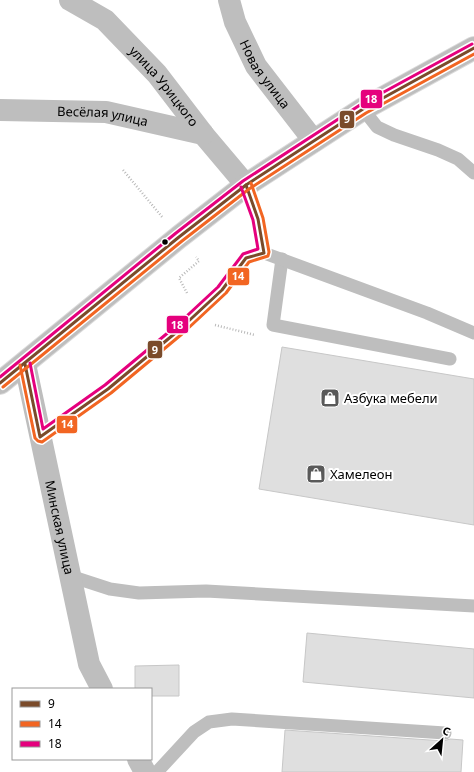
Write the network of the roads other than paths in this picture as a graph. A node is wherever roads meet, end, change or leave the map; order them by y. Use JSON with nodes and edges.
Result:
{"nodes":[{"id":1,"x":70,"y":0,"type":"edge"},
{"id":2,"x":229,"y":0,"type":"edge"},
{"id":3,"x":474,"y":48,"type":"edge"},
{"id":4,"x":364,"y":109,"type":"junction"},
{"id":5,"x":0,"y":110,"type":"edge"},
{"id":6,"x":203,"y":134,"type":"junction"},
{"id":7,"x":314,"y":141,"type":"junction"},
{"id":8,"x":474,"y":173,"type":"edge"},
{"id":9,"x":246,"y":185,"type":"junction"},
{"id":10,"x":264,"y":253,"type":"junction"},
{"id":11,"x":282,"y":259,"type":"junction"},
{"id":12,"x":474,"y":333,"type":"edge"},
{"id":13,"x":450,"y":359,"type":"dead end"},
{"id":14,"x":25,"y":364,"type":"junction"},
{"id":15,"x":0,"y":383,"type":"edge"},
{"id":16,"x":40,"y":437,"type":"junction"},
{"id":17,"x":70,"y":576,"type":"junction"},
{"id":18,"x":474,"y":606,"type":"edge"},
{"id":19,"x":101,"y":688,"type":"edge"},
{"id":20,"x":445,"y":733,"type":"dead end"},
{"id":21,"x":139,"y":760,"type":"edge"},
{"id":22,"x":145,"y":772,"type":"edge"},
{"id":23,"x":158,"y":772,"type":"edge"}],
"edges":[{"from":1,"to":6,"type":"street","name":"улица Урицкого"},
{"from":2,"to":7,"type":"street","name":"Новая улица"},
{"from":3,"to":4,"type":"street"},
{"from":4,"to":7,"type":"street"},
{"from":4,"to":8,"type":"lane"},
{"from":5,"to":6,"type":"street","name":"Весёлая улица"},
{"from":6,"to":9,"type":"street","name":"улица Урицкого"},
{"from":7,"to":9,"type":"street"},
{"from":9,"to":10,"type":"lane"},
{"from":9,"to":14,"type":"street"},
{"from":10,"to":11,"type":"lane"},
{"from":10,"to":16,"type":"lane"},
{"from":11,"to":12,"type":"lane"},
{"from":11,"to":13,"type":"lane"},
{"from":14,"to":15,"type":"street"},
{"from":14,"to":16,"type":"street","name":"Минская улица"},
{"from":16,"to":17,"type":"street","name":"Минская улица"},
{"from":17,"to":18,"type":"lane"},
{"from":17,"to":19,"type":"street","name":"Минская улица"},
{"from":20,"to":23,"type":"lane"},
{"from":21,"to":22,"type":"street"}]}
